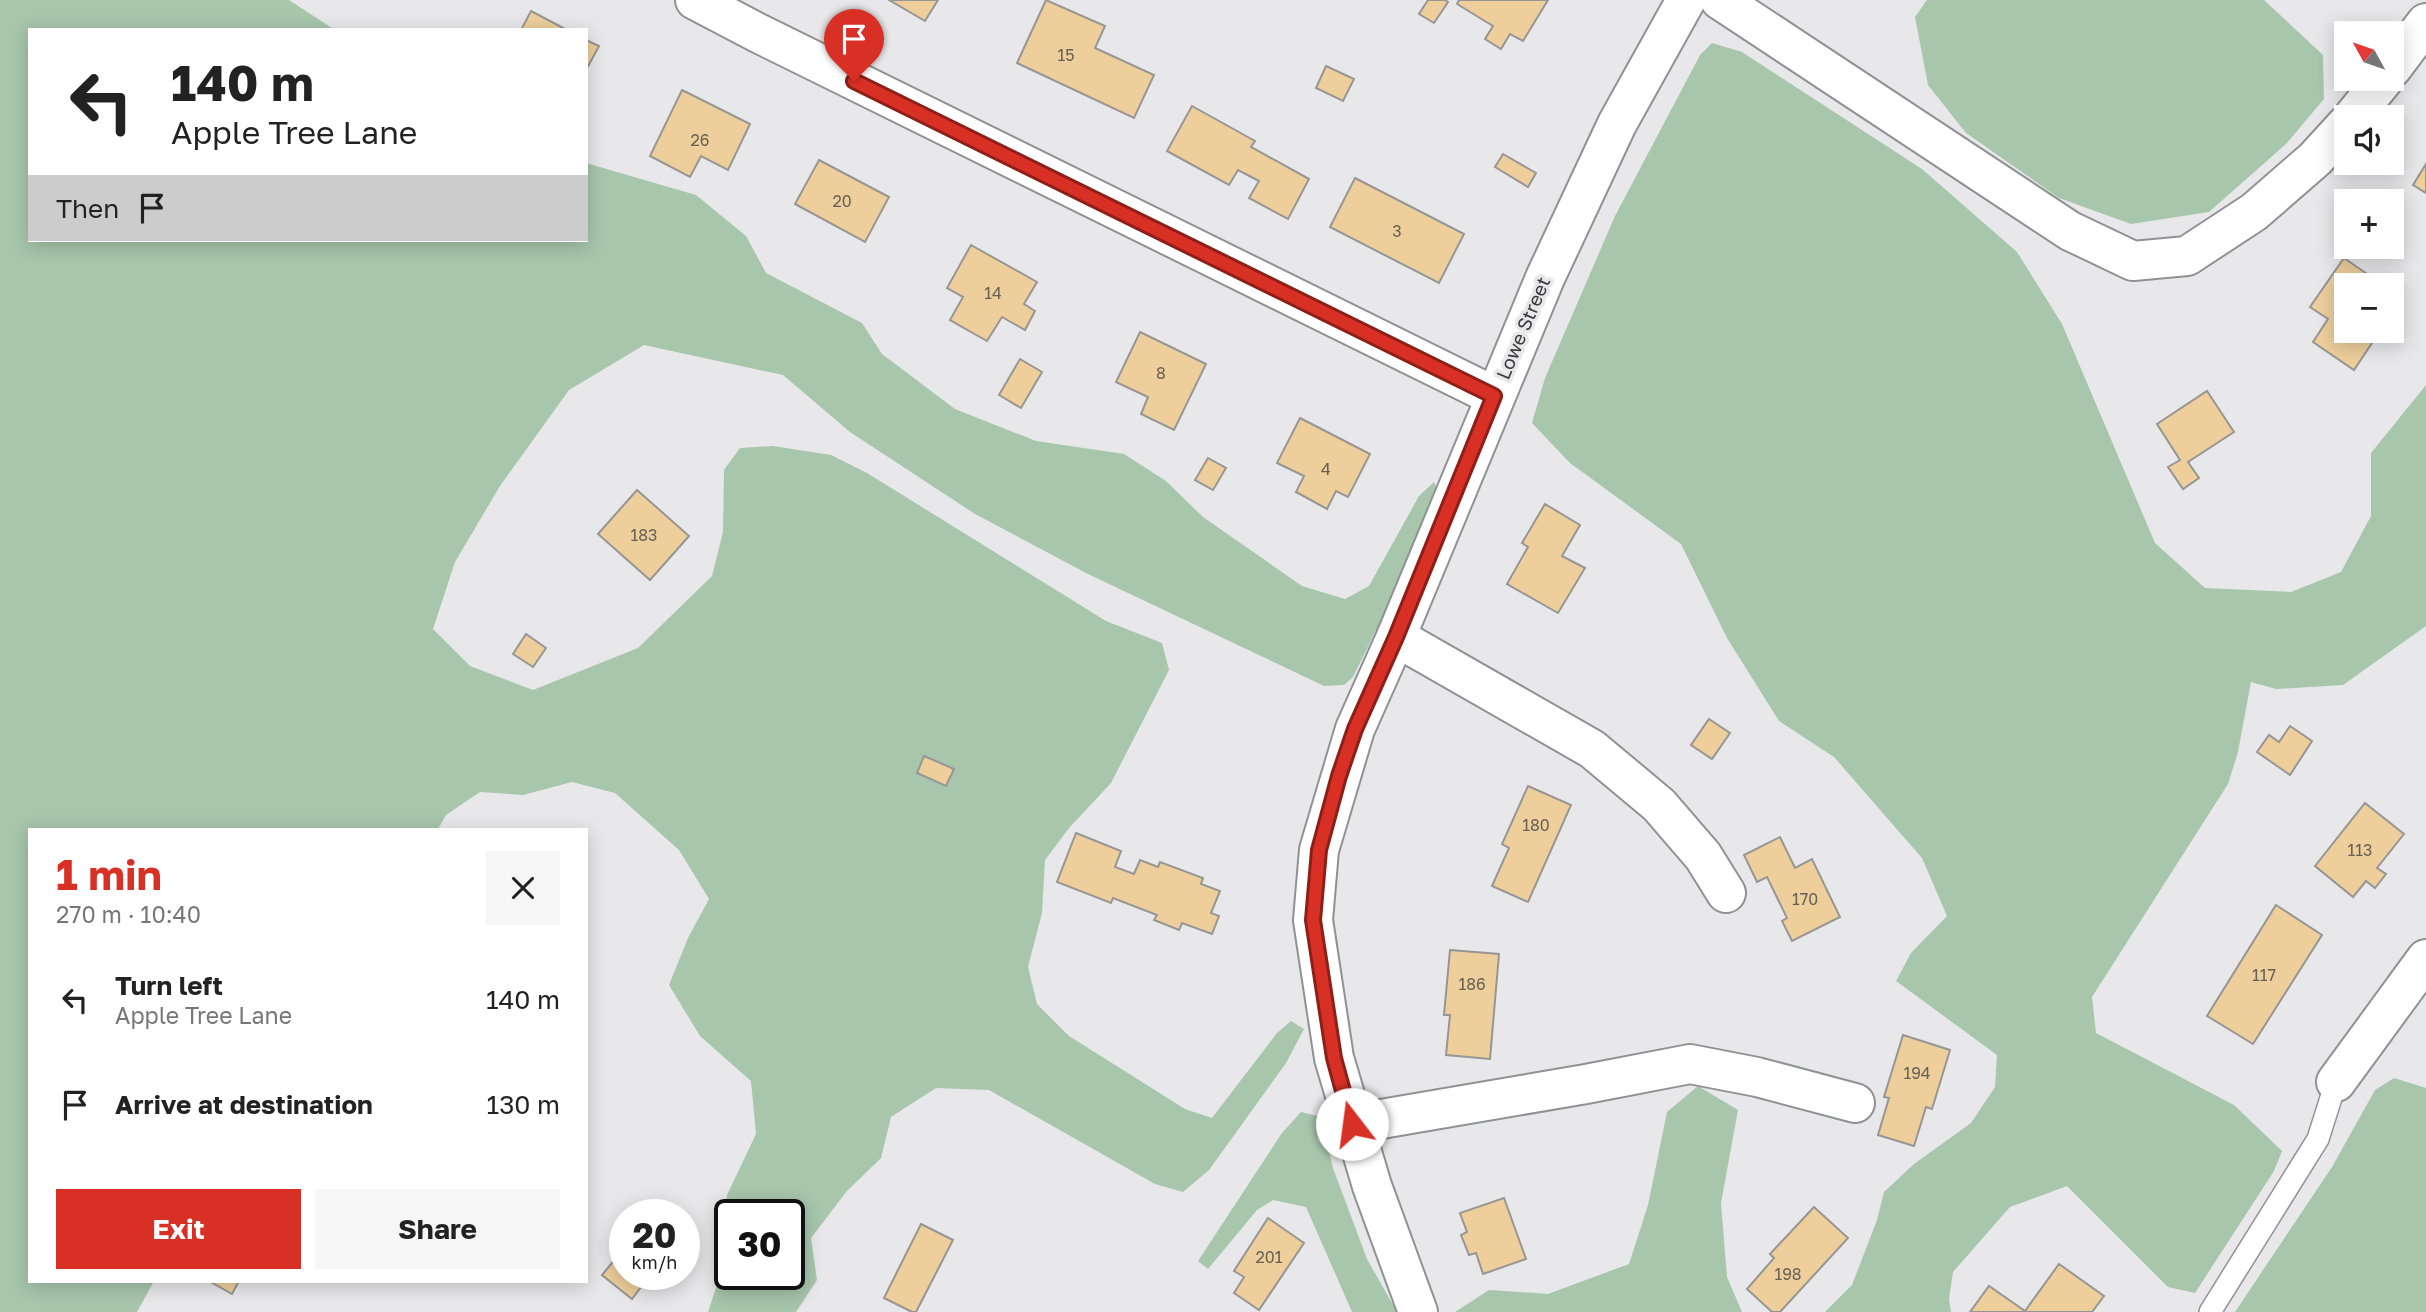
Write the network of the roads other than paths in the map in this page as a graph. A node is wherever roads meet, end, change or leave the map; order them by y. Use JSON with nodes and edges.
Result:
{"nodes":[{"id":1,"x":695,"y":0,"type":"edge"},
{"id":2,"x":1686,"y":0,"type":"edge"},
{"id":3,"x":1720,"y":0,"type":"edge"},
{"id":4,"x":2426,"y":23,"type":"edge"},
{"id":5,"x":2404,"y":52,"type":"edge"},
{"id":6,"x":2374,"y":91,"type":"edge"},
{"id":7,"x":2363,"y":105,"type":"edge"},
{"id":8,"x":2334,"y":138,"type":"edge"},
{"id":9,"x":1494,"y":396,"type":"junction"},
{"id":10,"x":1396,"y":637,"type":"junction"},
{"id":11,"x":1726,"y":893,"type":"dead end"},
{"id":12,"x":2426,"y":959,"type":"edge"},
{"id":13,"x":2336,"y":1082,"type":"joint"},
{"id":14,"x":1855,"y":1103,"type":"dead end"},
{"id":15,"x":1352,"y":1124,"type":"junction"},
{"id":16,"x":1418,"y":1312,"type":"edge"},
{"id":17,"x":2210,"y":1312,"type":"edge"}],
"edges":[{"from":1,"to":9,"type":"street"},
{"from":2,"to":9,"type":"street","name":"Lowe Street"},
{"from":3,"to":8,"type":"street"},
{"from":4,"to":5,"type":"street"},
{"from":6,"to":7,"type":"street"},
{"from":9,"to":10,"type":"street","name":"Lowe Street"},
{"from":10,"to":11,"type":"street"},
{"from":10,"to":15,"type":"street","name":"Lowe Street"},
{"from":12,"to":13,"type":"street"},
{"from":13,"to":17,"type":"lane"},
{"from":14,"to":15,"type":"street"},
{"from":15,"to":16,"type":"street","name":"Lowe Street"}]}
